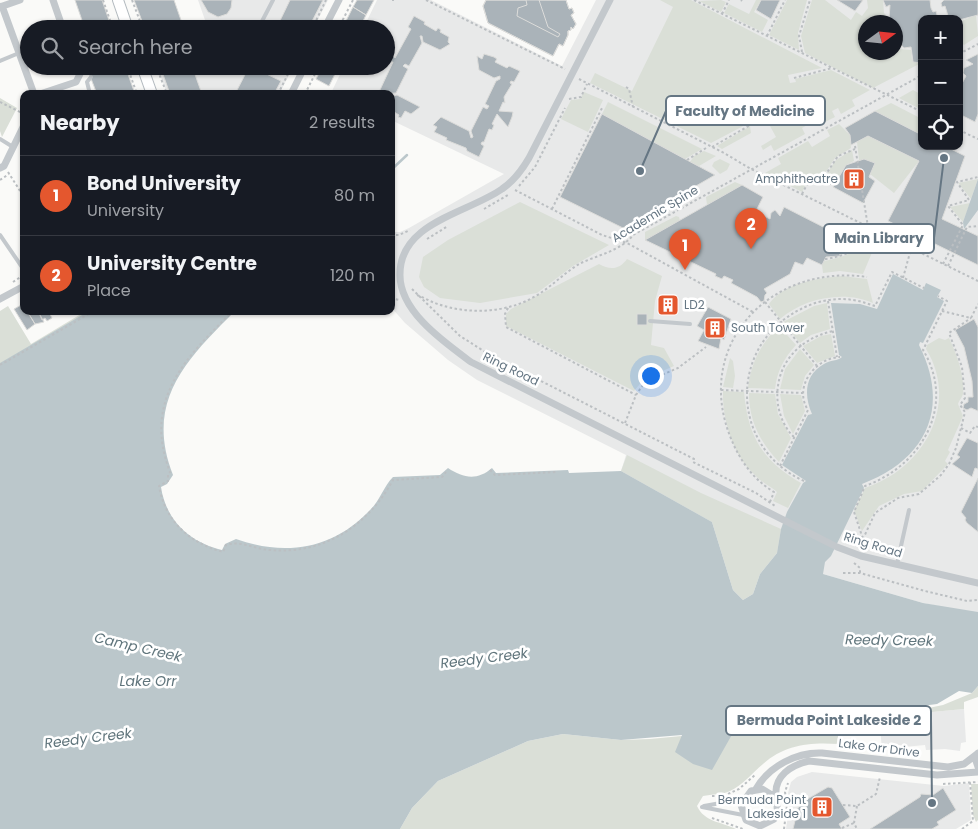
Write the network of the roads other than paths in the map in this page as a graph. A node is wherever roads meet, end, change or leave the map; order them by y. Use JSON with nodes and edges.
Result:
{"nodes":[{"id":1,"x":20,"y":0,"type":"edge"},
{"id":2,"x":53,"y":0,"type":"edge"},
{"id":3,"x":118,"y":0,"type":"edge"},
{"id":4,"x":273,"y":0,"type":"edge"},
{"id":5,"x":339,"y":0,"type":"edge"},
{"id":6,"x":610,"y":0,"type":"edge"},
{"id":7,"x":1,"y":7,"type":"edge"},
{"id":8,"x":60,"y":20,"type":"edge"},
{"id":9,"x":125,"y":20,"type":"edge"},
{"id":10,"x":263,"y":20,"type":"edge"},
{"id":11,"x":329,"y":20,"type":"edge"},
{"id":12,"x":19,"y":54,"type":"joint"},
{"id":13,"x":0,"y":61,"type":"edge"},
{"id":14,"x":27,"y":75,"type":"edge"},
{"id":15,"x":80,"y":75,"type":"edge"},
{"id":16,"x":145,"y":75,"type":"edge"},
{"id":17,"x":300,"y":75,"type":"edge"},
{"id":18,"x":90,"y":77,"type":"dead end"},
{"id":19,"x":32,"y":90,"type":"edge"},
{"id":20,"x":52,"y":90,"type":"edge"},
{"id":21,"x":89,"y":90,"type":"edge"},
{"id":22,"x":151,"y":90,"type":"edge"},
{"id":23,"x":293,"y":90,"type":"edge"},
{"id":24,"x":20,"y":134,"type":"edge"},
{"id":25,"x":0,"y":140,"type":"edge"},
{"id":26,"x":14,"y":147,"type":"junction"},
{"id":27,"x":0,"y":168,"type":"edge"},
{"id":28,"x":0,"y":235,"type":"edge"},
{"id":29,"x":20,"y":264,"type":"edge"},
{"id":30,"x":20,"y":288,"type":"edge"},
{"id":31,"x":0,"y":299,"type":"edge"},
{"id":32,"x":650,"y":321,"type":"dead end"},
{"id":33,"x":690,"y":324,"type":"dead end"},
{"id":34,"x":909,"y":510,"type":"dead end"},
{"id":35,"x":897,"y":564,"type":"junction"},
{"id":36,"x":978,"y":583,"type":"edge"},
{"id":37,"x":978,"y":754,"type":"edge"},
{"id":38,"x":978,"y":767,"type":"edge"},
{"id":39,"x":978,"y":772,"type":"edge"},
{"id":40,"x":756,"y":789,"type":"junction"},
{"id":41,"x":776,"y":797,"type":"junction"},
{"id":42,"x":743,"y":799,"type":"junction"},
{"id":43,"x":743,"y":815,"type":"junction"},
{"id":44,"x":756,"y":827,"type":"edge"}],
"edges":[{"from":1,"to":7,"type":"street"},
{"from":2,"to":8,"type":"street"},
{"from":3,"to":9,"type":"street"},
{"from":4,"to":10,"type":"lane"},
{"from":5,"to":11,"type":"street"},
{"from":6,"to":35,"type":"street","name":"Ring Road"},
{"from":7,"to":12,"type":"street"},
{"from":12,"to":13,"type":"lane"},
{"from":14,"to":19,"type":"street"},
{"from":15,"to":20,"type":"street"},
{"from":16,"to":22,"type":"street"},
{"from":17,"to":23,"type":"street"},
{"from":18,"to":21,"type":"lane"},
{"from":24,"to":26,"type":"street"},
{"from":25,"to":26,"type":"lane"},
{"from":26,"to":27,"type":"street"},
{"from":28,"to":29,"type":"lane"},
{"from":30,"to":31,"type":"street"},
{"from":32,"to":33,"type":"lane"},
{"from":34,"to":35,"type":"lane"},
{"from":35,"to":36,"type":"street","name":"Ring Road"},
{"from":37,"to":38,"type":"street"},
{"from":37,"to":40,"type":"street","name":"Lake Orr Drive"},
{"from":39,"to":41,"type":"street","name":"Lake Orr Drive"},
{"from":40,"to":41,"type":"street"},
{"from":40,"to":42,"type":"street"},
{"from":41,"to":44,"type":"street"},
{"from":42,"to":43,"type":"street"},
{"from":42,"to":43,"type":"lane"},
{"from":43,"to":44,"type":"street"}]}
